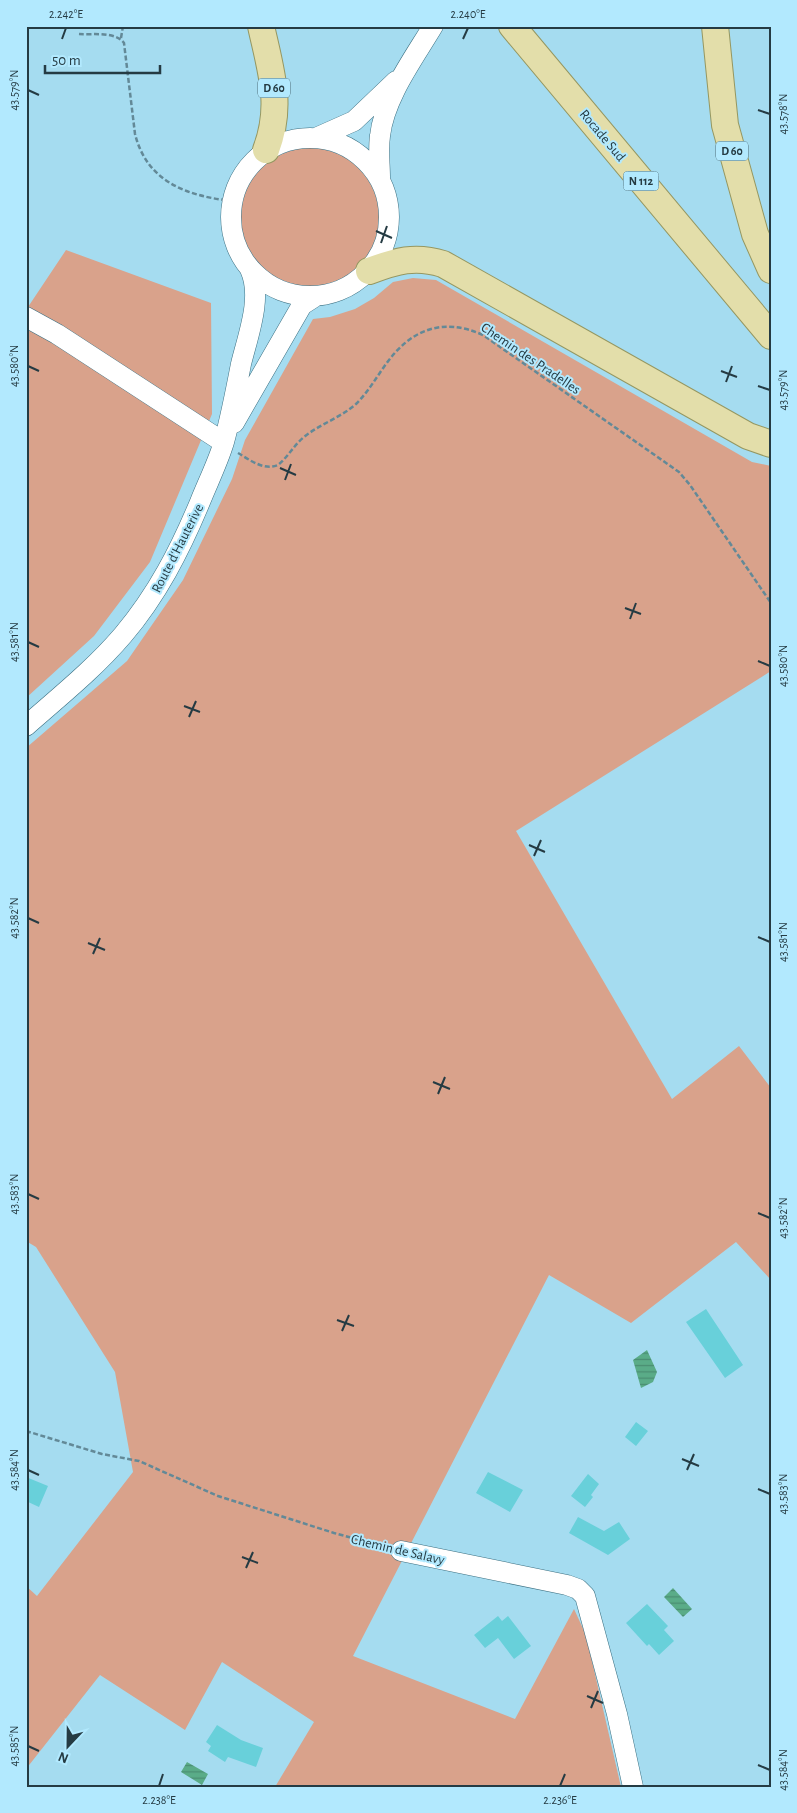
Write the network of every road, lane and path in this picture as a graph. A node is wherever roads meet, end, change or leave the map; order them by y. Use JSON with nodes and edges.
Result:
{"nodes":[{"id":1,"x":123,"y":26,"type":"edge"},
{"id":2,"x":261,"y":26,"type":"edge"},
{"id":3,"x":433,"y":26,"type":"edge"},
{"id":4,"x":512,"y":26,"type":"edge"},
{"id":5,"x":715,"y":26,"type":"edge"},
{"id":6,"x":78,"y":34,"type":"dead end"},
{"id":7,"x":121,"y":38,"type":"junction"},
{"id":8,"x":403,"y":74,"type":"junction"},
{"id":9,"x":318,"y":137,"type":"junction"},
{"id":10,"x":266,"y":150,"type":"junction"},
{"id":11,"x":380,"y":178,"type":"junction"},
{"id":12,"x":232,"y":201,"type":"junction"},
{"id":13,"x":250,"y":269,"type":"junction"},
{"id":14,"x":771,"y":270,"type":"edge"},
{"id":15,"x":369,"y":271,"type":"junction"},
{"id":16,"x":316,"y":296,"type":"junction"},
{"id":17,"x":26,"y":317,"type":"edge"},
{"id":18,"x":771,"y":336,"type":"edge"},
{"id":19,"x":223,"y":442,"type":"junction"},
{"id":20,"x":771,"y":444,"type":"edge"},
{"id":21,"x":771,"y":603,"type":"edge"},
{"id":22,"x":26,"y":726,"type":"edge"},
{"id":23,"x":26,"y":1432,"type":"edge"},
{"id":24,"x":401,"y":1551,"type":"joint"},
{"id":25,"x":633,"y":1787,"type":"edge"}],
"edges":[{"from":1,"to":7,"type":"path"},
{"from":2,"to":10,"type":"main road","number":"D 60"},
{"from":3,"to":8,"type":"street","name":"Route d'Hauterive"},
{"from":4,"to":18,"type":"main road","name":"Rocade Sud","number":"N 112"},
{"from":5,"to":14,"type":"main road","number":"D 60"},
{"from":6,"to":7,"type":"path"},
{"from":7,"to":12,"type":"path"},
{"from":8,"to":9,"type":"street","name":"Route d'Hauterive"},
{"from":8,"to":11,"type":"street","name":"Route d'Hauterive"},
{"from":9,"to":10,"type":"street","name":"Route d'Hauterive"},
{"from":9,"to":11,"type":"street","name":"Route d'Hauterive"},
{"from":10,"to":12,"type":"street","name":"Route d'Hauterive"},
{"from":11,"to":15,"type":"street","name":"Route d'Hauterive"},
{"from":12,"to":13,"type":"street","name":"Route d'Hauterive"},
{"from":13,"to":16,"type":"street","name":"Route d'Hauterive"},
{"from":13,"to":19,"type":"street","name":"Route d'Hauterive"},
{"from":15,"to":16,"type":"street","name":"Route d'Hauterive"},
{"from":15,"to":20,"type":"main road"},
{"from":16,"to":19,"type":"street","name":"Route d'Hauterive"},
{"from":17,"to":19,"type":"street"},
{"from":19,"to":21,"type":"path","name":"Chemin des Pradelles"},
{"from":19,"to":22,"type":"street","name":"Route d'Hauterive"},
{"from":23,"to":24,"type":"path","name":"Chemin de Salavy"},
{"from":24,"to":25,"type":"street","name":"Chemin de Salavy"}]}
